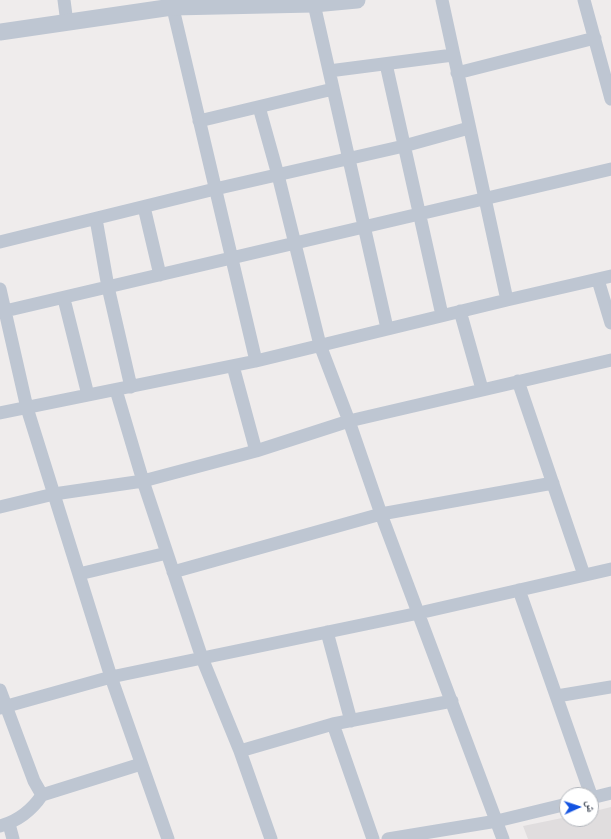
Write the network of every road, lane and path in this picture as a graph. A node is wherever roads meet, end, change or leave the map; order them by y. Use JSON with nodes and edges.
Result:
{"nodes":[{"id":1,"x":64,"y":0,"type":"edge"},
{"id":2,"x":357,"y":0,"type":"edge"},
{"id":3,"x":442,"y":0,"type":"edge"},
{"id":4,"x":584,"y":0,"type":"edge"},
{"id":5,"x":171,"y":4,"type":"edge"},
{"id":6,"x":314,"y":4,"type":"junction"},
{"id":7,"x":67,"y":23,"type":"junction"},
{"id":8,"x":0,"y":32,"type":"edge"},
{"id":9,"x":594,"y":38,"type":"junction"},
{"id":10,"x":453,"y":55,"type":"junction"},
{"id":11,"x":386,"y":64,"type":"junction"},
{"id":12,"x":329,"y":71,"type":"junction"},
{"id":13,"x":457,"y":73,"type":"junction"},
{"id":14,"x":333,"y":89,"type":"junction"},
{"id":15,"x":611,"y":99,"type":"edge"},
{"id":16,"x":259,"y":107,"type":"junction"},
{"id":17,"x":199,"y":121,"type":"junction"},
{"id":18,"x":469,"y":128,"type":"junction"},
{"id":19,"x":404,"y":146,"type":"junction"},
{"id":20,"x":349,"y":159,"type":"junction"},
{"id":21,"x":611,"y":170,"type":"edge"},
{"id":22,"x":278,"y":175,"type":"junction"},
{"id":23,"x":215,"y":189,"type":"junction"},
{"id":24,"x":485,"y":200,"type":"junction"},
{"id":25,"x":144,"y":207,"type":"junction"},
{"id":26,"x":419,"y":214,"type":"junction"},
{"id":27,"x":96,"y":219,"type":"junction"},
{"id":28,"x":364,"y":226,"type":"junction"},
{"id":29,"x":0,"y":242,"type":"edge"},
{"id":30,"x":295,"y":243,"type":"junction"},
{"id":31,"x":231,"y":258,"type":"junction"},
{"id":32,"x":160,"y":275,"type":"junction"},
{"id":33,"x":611,"y":276,"type":"edge"},
{"id":34,"x":598,"y":280,"type":"junction"},
{"id":35,"x":108,"y":287,"type":"junction"},
{"id":36,"x":0,"y":289,"type":"edge"},
{"id":37,"x":64,"y":299,"type":"junction"},
{"id":38,"x":507,"y":300,"type":"junction"},
{"id":39,"x":5,"y":311,"type":"junction"},
{"id":40,"x":460,"y":311,"type":"junction"},
{"id":41,"x":442,"y":316,"type":"junction"},
{"id":42,"x":611,"y":323,"type":"edge"},
{"id":43,"x":388,"y":328,"type":"junction"},
{"id":44,"x":320,"y":345,"type":"junction"},
{"id":45,"x":611,"y":360,"type":"edge"},
{"id":46,"x":256,"y":361,"type":"junction"},
{"id":47,"x":233,"y":366,"type":"junction"},
{"id":48,"x":518,"y":381,"type":"junction"},
{"id":49,"x":131,"y":387,"type":"junction"},
{"id":50,"x":482,"y":389,"type":"junction"},
{"id":51,"x":116,"y":390,"type":"junction"},
{"id":52,"x":88,"y":395,"type":"junction"},
{"id":53,"x":27,"y":408,"type":"junction"},
{"id":54,"x":0,"y":413,"type":"edge"},
{"id":55,"x":349,"y":421,"type":"junction"},
{"id":56,"x":256,"y":451,"type":"junction"},
{"id":57,"x":143,"y":481,"type":"junction"},
{"id":58,"x":553,"y":482,"type":"junction"},
{"id":59,"x":54,"y":494,"type":"junction"},
{"id":60,"x":0,"y":507,"type":"edge"},
{"id":61,"x":381,"y":514,"type":"junction"},
{"id":62,"x":167,"y":553,"type":"junction"},
{"id":63,"x":611,"y":569,"type":"edge"},
{"id":64,"x":173,"y":572,"type":"junction"},
{"id":65,"x":79,"y":574,"type":"junction"},
{"id":66,"x":584,"y":575,"type":"junction"},
{"id":67,"x":519,"y":590,"type":"junction"},
{"id":68,"x":419,"y":613,"type":"junction"},
{"id":69,"x":327,"y":632,"type":"junction"},
{"id":70,"x":202,"y":658,"type":"junction"},
{"id":71,"x":111,"y":677,"type":"junction"},
{"id":72,"x":611,"y":687,"type":"edge"},
{"id":73,"x":0,"y":690,"type":"edge"},
{"id":74,"x":557,"y":696,"type":"junction"},
{"id":75,"x":452,"y":701,"type":"junction"},
{"id":76,"x":2,"y":707,"type":"edge"},
{"id":77,"x":351,"y":721,"type":"junction"},
{"id":78,"x":333,"y":724,"type":"junction"},
{"id":79,"x":240,"y":751,"type":"junction"},
{"id":80,"x":141,"y":764,"type":"junction"},
{"id":81,"x":588,"y":787,"type":"edge"},
{"id":82,"x":611,"y":793,"type":"edge"},
{"id":83,"x":42,"y":795,"type":"junction"},
{"id":84,"x":599,"y":796,"type":"edge"},
{"id":85,"x":559,"y":806,"type":"edge"},
{"id":86,"x":497,"y":821,"type":"junction"},
{"id":87,"x":4,"y":825,"type":"edge"},
{"id":88,"x":13,"y":839,"type":"edge"},
{"id":89,"x":168,"y":839,"type":"edge"},
{"id":90,"x":271,"y":839,"type":"edge"},
{"id":91,"x":373,"y":839,"type":"edge"},
{"id":92,"x":388,"y":839,"type":"edge"},
{"id":93,"x":503,"y":839,"type":"edge"}],
"edges":[{"from":1,"to":7,"type":"street"},
{"from":2,"to":6,"type":"street"},
{"from":3,"to":10,"type":"street"},
{"from":4,"to":9,"type":"street"},
{"from":5,"to":6,"type":"street"},
{"from":5,"to":7,"type":"street"},
{"from":5,"to":17,"type":"street"},
{"from":6,"to":12,"type":"street"},
{"from":7,"to":8,"type":"street"},
{"from":9,"to":13,"type":"street"},
{"from":9,"to":15,"type":"street"},
{"from":10,"to":11,"type":"street"},
{"from":10,"to":13,"type":"street"},
{"from":11,"to":12,"type":"street"},
{"from":11,"to":19,"type":"street"},
{"from":12,"to":14,"type":"street"},
{"from":13,"to":18,"type":"street"},
{"from":14,"to":16,"type":"street"},
{"from":14,"to":20,"type":"street"},
{"from":16,"to":17,"type":"street"},
{"from":16,"to":22,"type":"street"},
{"from":17,"to":23,"type":"street"},
{"from":18,"to":19,"type":"street"},
{"from":18,"to":24,"type":"street"},
{"from":19,"to":20,"type":"street"},
{"from":19,"to":26,"type":"street"},
{"from":20,"to":22,"type":"street"},
{"from":20,"to":28,"type":"street"},
{"from":21,"to":24,"type":"street"},
{"from":22,"to":23,"type":"street"},
{"from":22,"to":30,"type":"street"},
{"from":23,"to":25,"type":"street"},
{"from":23,"to":31,"type":"street"},
{"from":24,"to":26,"type":"street"},
{"from":24,"to":38,"type":"street"},
{"from":25,"to":27,"type":"street"},
{"from":25,"to":32,"type":"street"},
{"from":26,"to":28,"type":"street"},
{"from":26,"to":41,"type":"street"},
{"from":27,"to":29,"type":"street"},
{"from":27,"to":35,"type":"street"},
{"from":28,"to":30,"type":"street"},
{"from":28,"to":43,"type":"street"},
{"from":30,"to":31,"type":"street"},
{"from":30,"to":44,"type":"street"},
{"from":31,"to":32,"type":"street"},
{"from":31,"to":46,"type":"street"},
{"from":32,"to":35,"type":"street"},
{"from":33,"to":34,"type":"street"},
{"from":34,"to":38,"type":"street"},
{"from":34,"to":42,"type":"street"},
{"from":35,"to":37,"type":"street"},
{"from":35,"to":49,"type":"street"},
{"from":36,"to":39,"type":"street"},
{"from":37,"to":39,"type":"street"},
{"from":37,"to":52,"type":"street"},
{"from":38,"to":40,"type":"street"},
{"from":39,"to":53,"type":"street"},
{"from":40,"to":41,"type":"street"},
{"from":40,"to":50,"type":"street"},
{"from":41,"to":43,"type":"street"},
{"from":43,"to":44,"type":"street"},
{"from":44,"to":46,"type":"street"},
{"from":44,"to":55,"type":"street"},
{"from":45,"to":48,"type":"street"},
{"from":46,"to":47,"type":"street"},
{"from":47,"to":49,"type":"street"},
{"from":47,"to":56,"type":"street"},
{"from":48,"to":50,"type":"street"},
{"from":48,"to":58,"type":"street"},
{"from":49,"to":51,"type":"street"},
{"from":50,"to":55,"type":"street"},
{"from":51,"to":52,"type":"street"},
{"from":51,"to":57,"type":"street"},
{"from":52,"to":53,"type":"street"},
{"from":53,"to":54,"type":"street"},
{"from":53,"to":59,"type":"street"},
{"from":55,"to":56,"type":"street"},
{"from":55,"to":61,"type":"street"},
{"from":56,"to":57,"type":"street"},
{"from":57,"to":59,"type":"street"},
{"from":57,"to":62,"type":"street"},
{"from":58,"to":61,"type":"street"},
{"from":58,"to":66,"type":"street"},
{"from":59,"to":60,"type":"street"},
{"from":59,"to":65,"type":"street"},
{"from":61,"to":64,"type":"street"},
{"from":61,"to":68,"type":"street"},
{"from":62,"to":64,"type":"street"},
{"from":62,"to":65,"type":"street"},
{"from":63,"to":66,"type":"street"},
{"from":64,"to":70,"type":"street"},
{"from":65,"to":71,"type":"street"},
{"from":66,"to":67,"type":"street"},
{"from":67,"to":68,"type":"street"},
{"from":67,"to":74,"type":"street"},
{"from":68,"to":69,"type":"street"},
{"from":68,"to":75,"type":"street"},
{"from":69,"to":70,"type":"street"},
{"from":69,"to":77,"type":"street"},
{"from":70,"to":71,"type":"street"},
{"from":70,"to":79,"type":"street"},
{"from":71,"to":76,"type":"street"},
{"from":71,"to":80,"type":"street"},
{"from":72,"to":74,"type":"street"},
{"from":73,"to":76,"type":"street"},
{"from":74,"to":81,"type":"street"},
{"from":75,"to":77,"type":"street"},
{"from":75,"to":86,"type":"street"},
{"from":76,"to":83,"type":"street"},
{"from":77,"to":78,"type":"street"},
{"from":78,"to":79,"type":"street"},
{"from":78,"to":91,"type":"street"},
{"from":79,"to":90,"type":"street"},
{"from":80,"to":83,"type":"street"},
{"from":80,"to":89,"type":"street"},
{"from":82,"to":84,"type":"street"},
{"from":83,"to":87,"type":"street"},
{"from":85,"to":86,"type":"street"},
{"from":86,"to":92,"type":"street"},
{"from":86,"to":93,"type":"street"},
{"from":87,"to":88,"type":"street"}]}
